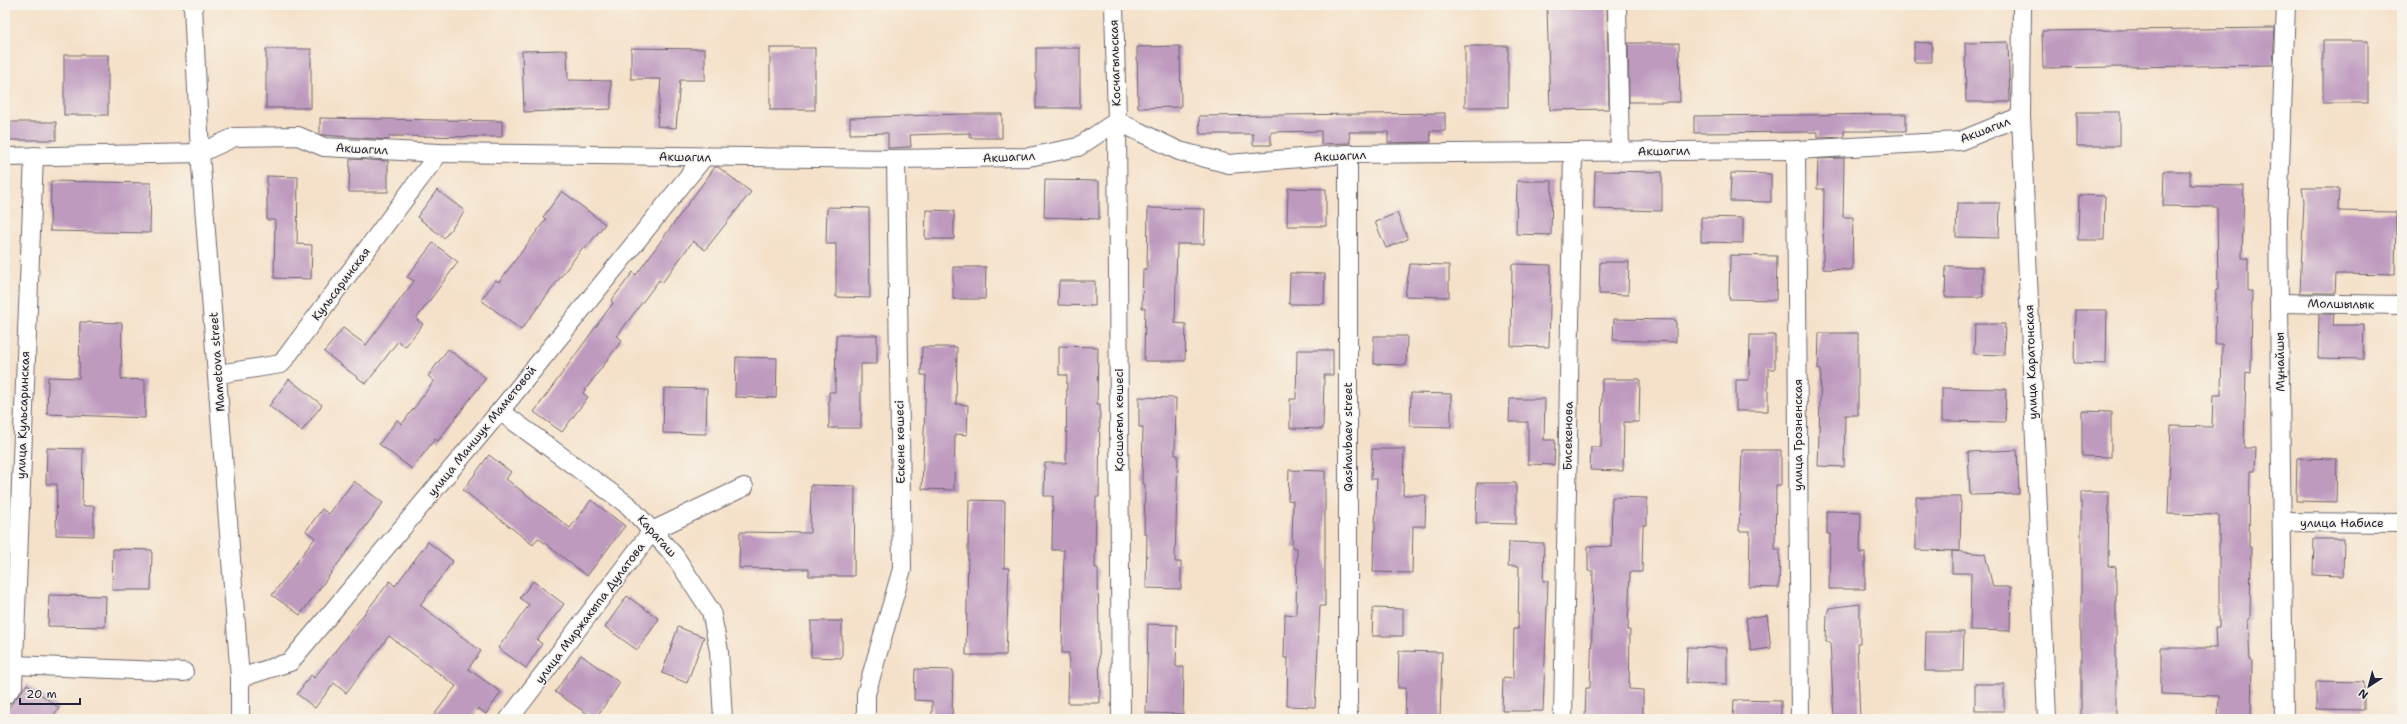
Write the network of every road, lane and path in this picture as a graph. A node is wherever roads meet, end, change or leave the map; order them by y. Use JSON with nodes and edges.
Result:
{"nodes":[{"id":1,"x":193,"y":5,"type":"edge"},
{"id":2,"x":1114,"y":5,"type":"edge"},
{"id":3,"x":1617,"y":5,"type":"edge"},
{"id":4,"x":2022,"y":5,"type":"edge"},
{"id":5,"x":2286,"y":5,"type":"edge"},
{"id":6,"x":2021,"y":116,"type":"junction"},
{"id":7,"x":1117,"y":121,"type":"junction"},
{"id":8,"x":1796,"y":150,"type":"junction"},
{"id":9,"x":1573,"y":152,"type":"junction"},
{"id":10,"x":1620,"y":152,"type":"junction"},
{"id":11,"x":200,"y":153,"type":"junction"},
{"id":12,"x":439,"y":153,"type":"junction"},
{"id":13,"x":1348,"y":154,"type":"junction"},
{"id":14,"x":34,"y":156,"type":"junction"},
{"id":15,"x":5,"y":157,"type":"edge"},
{"id":16,"x":704,"y":157,"type":"junction"},
{"id":17,"x":896,"y":159,"type":"junction"},
{"id":18,"x":2280,"y":303,"type":"junction"},
{"id":19,"x":2402,"y":304,"type":"edge"},
{"id":20,"x":219,"y":374,"type":"junction"},
{"id":21,"x":500,"y":411,"type":"junction"},
{"id":22,"x":744,"y":487,"type":"dead end"},
{"id":23,"x":2282,"y":522,"type":"junction"},
{"id":24,"x":2402,"y":523,"type":"edge"},
{"id":25,"x":652,"y":531,"type":"junction"},
{"id":26,"x":14,"y":665,"type":"junction"},
{"id":27,"x":184,"y":672,"type":"dead end"},
{"id":28,"x":240,"y":678,"type":"junction"},
{"id":29,"x":8,"y":689,"type":"edge"},
{"id":30,"x":240,"y":719,"type":"edge"},
{"id":31,"x":509,"y":719,"type":"edge"},
{"id":32,"x":724,"y":719,"type":"edge"},
{"id":33,"x":866,"y":719,"type":"edge"},
{"id":34,"x":1121,"y":719,"type":"edge"},
{"id":35,"x":1348,"y":719,"type":"edge"},
{"id":36,"x":1563,"y":719,"type":"edge"},
{"id":37,"x":1800,"y":719,"type":"edge"},
{"id":38,"x":2047,"y":719,"type":"edge"},
{"id":39,"x":2284,"y":719,"type":"edge"}],
"edges":[{"from":1,"to":11,"type":"street","name":"Mametova street"},
{"from":2,"to":7,"type":"street","name":"Косчагыльская"},
{"from":3,"to":10,"type":"street"},
{"from":4,"to":6,"type":"street","name":"улица Каратонская"},
{"from":5,"to":18,"type":"street","name":"Мұнайшы"},
{"from":6,"to":8,"type":"street","name":"Акшагил"},
{"from":6,"to":38,"type":"street","name":"улица Каратонская"},
{"from":7,"to":13,"type":"street","name":"Акшагил"},
{"from":7,"to":17,"type":"street","name":"Акшагил"},
{"from":7,"to":34,"type":"street","name":"Қосшағыл көшесі"},
{"from":8,"to":10,"type":"street","name":"Акшагил"},
{"from":8,"to":37,"type":"street","name":"улица Грозненская"},
{"from":9,"to":10,"type":"street","name":"Акшагил"},
{"from":9,"to":13,"type":"street","name":"Акшагил"},
{"from":9,"to":36,"type":"street","name":"Бисекенова"},
{"from":11,"to":12,"type":"street","name":"Акшагил"},
{"from":11,"to":14,"type":"street","name":"Акшагил"},
{"from":11,"to":20,"type":"street","name":"Mametova street"},
{"from":12,"to":16,"type":"street","name":"Акшагил"},
{"from":12,"to":20,"type":"street","name":"Кульсаринская"},
{"from":13,"to":35,"type":"street","name":"Qashaubaev street"},
{"from":14,"to":15,"type":"street","name":"Акшагил"},
{"from":14,"to":26,"type":"street","name":"улица Кульсаринская"},
{"from":16,"to":17,"type":"street","name":"Акшагил"},
{"from":16,"to":21,"type":"street","name":"улица Маншук Маметовой"},
{"from":17,"to":33,"type":"street","name":"Ескене көшесі"},
{"from":18,"to":19,"type":"street","name":"Молшылык"},
{"from":18,"to":23,"type":"street","name":"Мұнайшы"},
{"from":20,"to":28,"type":"street","name":"Mametova street"},
{"from":21,"to":25,"type":"street","name":"Карагаш"},
{"from":21,"to":28,"type":"street","name":"улица Маншук Маметовой"},
{"from":22,"to":25,"type":"street","name":"улица Миржакыпа Дулатова"},
{"from":23,"to":24,"type":"street","name":"улица Набисе"},
{"from":23,"to":39,"type":"street","name":"Мұнайшы"},
{"from":25,"to":31,"type":"street","name":"улица Миржакыпа Дулатова"},
{"from":25,"to":32,"type":"street","name":"Карагаш"},
{"from":26,"to":27,"type":"street"},
{"from":26,"to":29,"type":"street","name":"улица Кульсаринская"},
{"from":28,"to":30,"type":"street","name":"Mametova street"}]}
